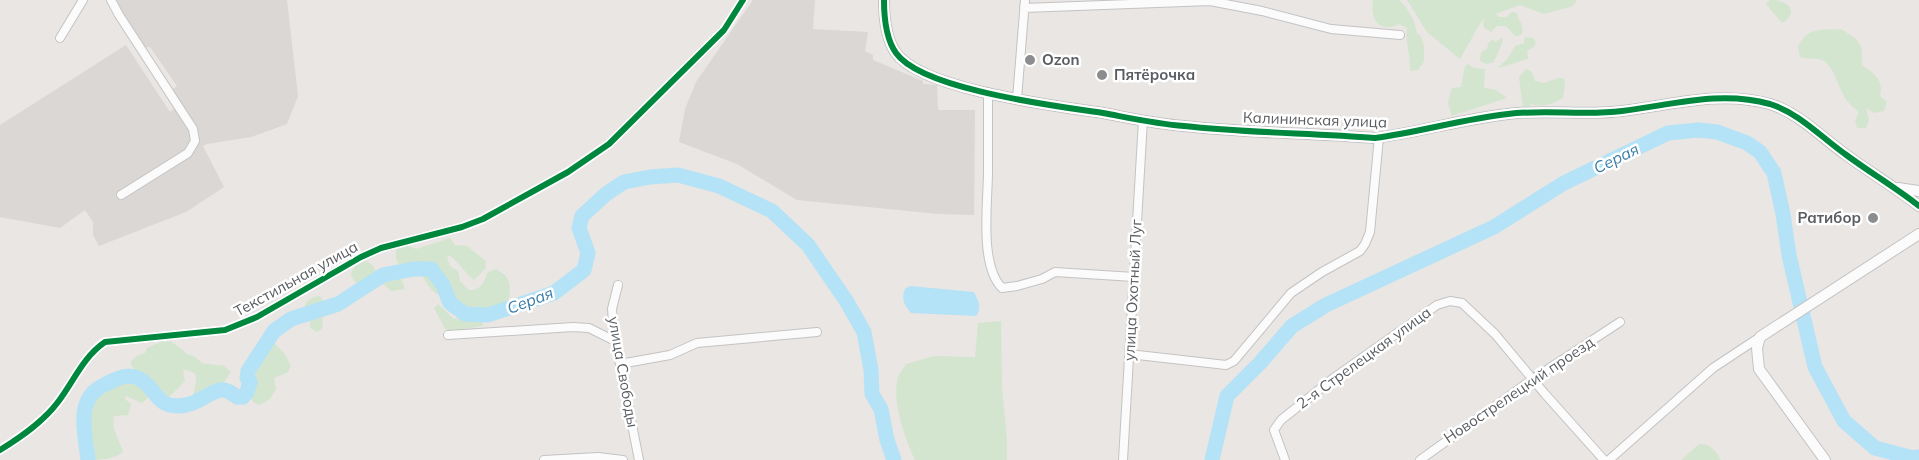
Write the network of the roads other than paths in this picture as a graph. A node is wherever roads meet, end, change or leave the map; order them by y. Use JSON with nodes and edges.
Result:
{"nodes":[{"id":1,"x":83,"y":0,"type":"edge"},
{"id":2,"x":111,"y":0,"type":"edge"},
{"id":3,"x":743,"y":0,"type":"edge"},
{"id":4,"x":884,"y":0,"type":"edge"},
{"id":5,"x":1210,"y":1,"type":"edge"},
{"id":6,"x":1024,"y":4,"type":"edge"},
{"id":7,"x":1400,"y":35,"type":"dead end"},
{"id":8,"x":60,"y":38,"type":"dead end"},
{"id":9,"x":988,"y":92,"type":"junction"},
{"id":10,"x":1017,"y":99,"type":"junction"},
{"id":11,"x":1143,"y":120,"type":"junction"},
{"id":12,"x":1379,"y":137,"type":"junction"},
{"id":13,"x":1895,"y":187,"type":"junction"},
{"id":14,"x":1919,"y":191,"type":"edge"},
{"id":15,"x":121,"y":195,"type":"dead end"},
{"id":16,"x":1919,"y":206,"type":"edge"},
{"id":17,"x":1919,"y":222,"type":"edge"},
{"id":18,"x":1915,"y":236,"type":"edge"},
{"id":19,"x":1134,"y":277,"type":"junction"},
{"id":20,"x":618,"y":285,"type":"dead end"},
{"id":21,"x":1620,"y":322,"type":"dead end"},
{"id":22,"x":817,"y":332,"type":"dead end"},
{"id":23,"x":448,"y":334,"type":"dead end"},
{"id":24,"x":1760,"y":337,"type":"junction"},
{"id":25,"x":615,"y":341,"type":"junction"},
{"id":26,"x":1129,"y":354,"type":"junction"},
{"id":27,"x":620,"y":363,"type":"junction"},
{"id":28,"x":1533,"y":379,"type":"junction"},
{"id":29,"x":0,"y":450,"type":"edge"},
{"id":30,"x":544,"y":460,"type":"edge"},
{"id":31,"x":623,"y":460,"type":"edge"},
{"id":32,"x":639,"y":460,"type":"edge"},
{"id":33,"x":1122,"y":460,"type":"edge"},
{"id":34,"x":1285,"y":460,"type":"edge"},
{"id":35,"x":1420,"y":460,"type":"edge"},
{"id":36,"x":1604,"y":460,"type":"edge"},
{"id":37,"x":1609,"y":460,"type":"edge"},
{"id":38,"x":1825,"y":460,"type":"edge"}],
"edges":[{"from":1,"to":8,"type":"street"},
{"from":2,"to":15,"type":"street"},
{"from":3,"to":29,"type":"street","name":"Текстильная улица"},
{"from":4,"to":9,"type":"street","name":"Калининская улица"},
{"from":5,"to":6,"type":"street"},
{"from":5,"to":7,"type":"street"},
{"from":6,"to":10,"type":"street"},
{"from":9,"to":10,"type":"street","name":"Калининская улица"},
{"from":9,"to":19,"type":"street"},
{"from":10,"to":11,"type":"street","name":"Калининская улица"},
{"from":11,"to":12,"type":"street","name":"Калининская улица"},
{"from":11,"to":19,"type":"street","name":"улица Охотный Луг"},
{"from":12,"to":13,"type":"street","name":"Калининская улица"},
{"from":12,"to":26,"type":"street"},
{"from":13,"to":14,"type":"street"},
{"from":13,"to":16,"type":"street","name":"Калининская улица"},
{"from":17,"to":18,"type":"street"},
{"from":18,"to":24,"type":"street"},
{"from":19,"to":26,"type":"street","name":"улица Охотный Луг"},
{"from":20,"to":25,"type":"street","name":"улица Свободы"},
{"from":21,"to":28,"type":"street","name":"Новострелецкий проезд"},
{"from":22,"to":27,"type":"street"},
{"from":23,"to":25,"type":"street"},
{"from":24,"to":37,"type":"street"},
{"from":24,"to":38,"type":"street"},
{"from":25,"to":27,"type":"street","name":"улица Свободы"},
{"from":26,"to":33,"type":"street","name":"улица Охотный Луг"},
{"from":27,"to":32,"type":"street","name":"улица Свободы"},
{"from":28,"to":34,"type":"street","name":"2-я Стрелецкая улица"},
{"from":28,"to":35,"type":"street","name":"Новострелецкий проезд"},
{"from":28,"to":36,"type":"street","name":"2-я Стрелецкая улица"},
{"from":30,"to":31,"type":"street"}]}
